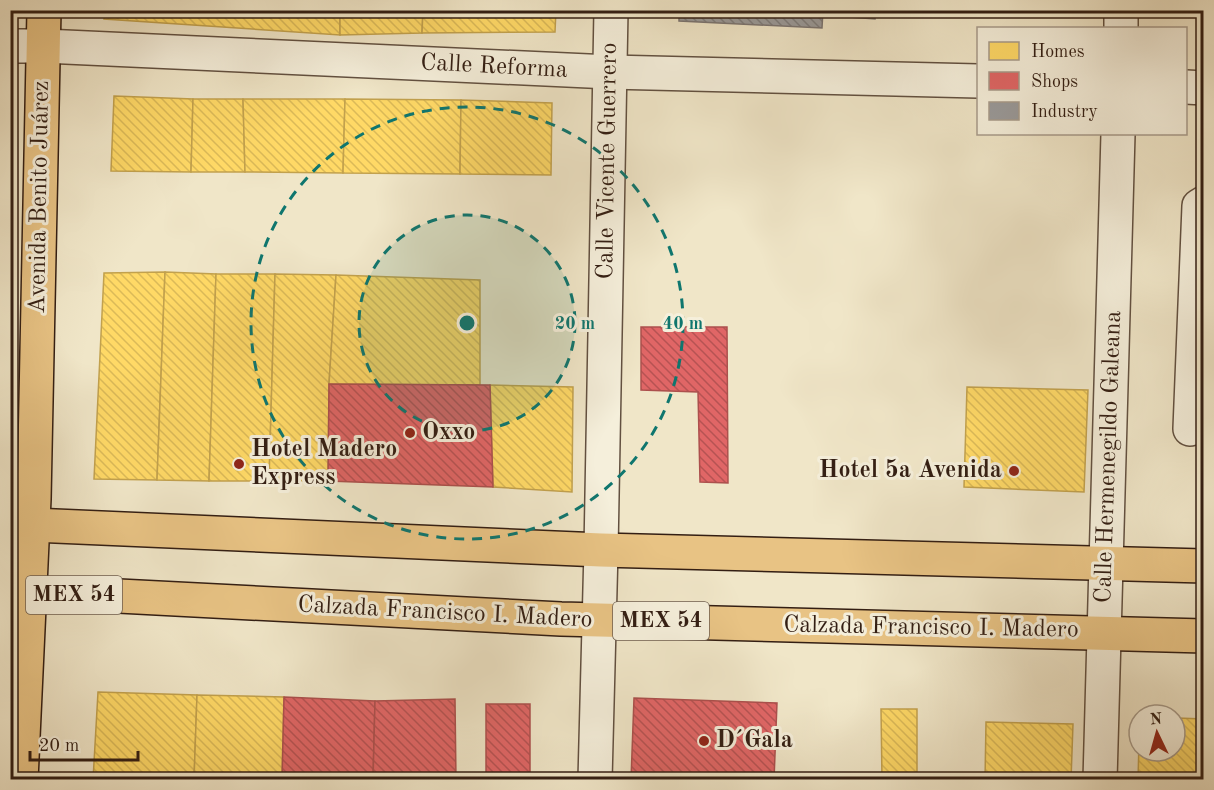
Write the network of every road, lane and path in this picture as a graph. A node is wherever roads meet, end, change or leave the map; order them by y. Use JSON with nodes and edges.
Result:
{"nodes":[{"id":1,"x":44,"y":10,"type":"edge"},
{"id":2,"x":611,"y":10,"type":"edge"},
{"id":3,"x":1121,"y":10,"type":"edge"},
{"id":4,"x":1120,"y":27,"type":"edge"},
{"id":5,"x":10,"y":46,"type":"edge"},
{"id":6,"x":44,"y":46,"type":"junction"},
{"id":7,"x":610,"y":72,"type":"junction"},
{"id":8,"x":977,"y":81,"type":"edge"},
{"id":9,"x":1187,"y":87,"type":"edge"},
{"id":10,"x":1203,"y":88,"type":"edge"},
{"id":11,"x":1118,"y":135,"type":"edge"},
{"id":12,"x":1203,"y":203,"type":"edge"},
{"id":13,"x":1190,"y":429,"type":"dead end"},
{"id":14,"x":22,"y":524,"type":"edge"},
{"id":15,"x":601,"y":550,"type":"junction"},
{"id":16,"x":1107,"y":565,"type":"junction"},
{"id":17,"x":1203,"y":566,"type":"edge"},
{"id":18,"x":19,"y":593,"type":"edge"},
{"id":19,"x":599,"y":620,"type":"junction"},
{"id":20,"x":1104,"y":632,"type":"junction"},
{"id":21,"x":1203,"y":636,"type":"edge"},
{"id":22,"x":21,"y":780,"type":"edge"},
{"id":23,"x":595,"y":780,"type":"edge"},
{"id":24,"x":1100,"y":780,"type":"edge"}],
"edges":[{"from":1,"to":6,"type":"main road","name":"Avenida Benito Juárez"},
{"from":2,"to":7,"type":"street","name":"Calle Vicente Guerrero"},
{"from":3,"to":4,"type":"street"},
{"from":5,"to":6,"type":"street","name":"Calle Reforma"},
{"from":6,"to":7,"type":"street","name":"Calle Reforma"},
{"from":6,"to":14,"type":"main road","name":"Avenida Benito Juárez"},
{"from":7,"to":8,"type":"street","name":"Calle Reforma"},
{"from":7,"to":15,"type":"street","name":"Calle Vicente Guerrero"},
{"from":9,"to":10,"type":"street"},
{"from":11,"to":16,"type":"street","name":"Calle Hermenegildo Galeana"},
{"from":12,"to":13,"type":"street"},
{"from":14,"to":15,"type":"main road"},
{"from":14,"to":18,"type":"main road","name":"Avenida Benito Juárez"},
{"from":15,"to":16,"type":"main road"},
{"from":15,"to":19,"type":"street","name":"Calle Vicente Guerrero"},
{"from":16,"to":17,"type":"main road"},
{"from":16,"to":20,"type":"street","name":"Calle Hermenegildo Galeana"},
{"from":18,"to":19,"type":"main road","name":"Calzada Francisco I. Madero","number":"MEX 54"},
{"from":18,"to":22,"type":"main road","name":"Avenida Benito Juárez"},
{"from":19,"to":20,"type":"main road","name":"Calzada Francisco I. Madero","number":"MEX 54"},
{"from":19,"to":23,"type":"street","name":"Calle Vicente Guerrero"},
{"from":20,"to":21,"type":"main road","name":"Calzada Francisco I. Madero","number":"MEX 54"},
{"from":20,"to":24,"type":"street","name":"Calle Hermenegildo Galeana"}]}
